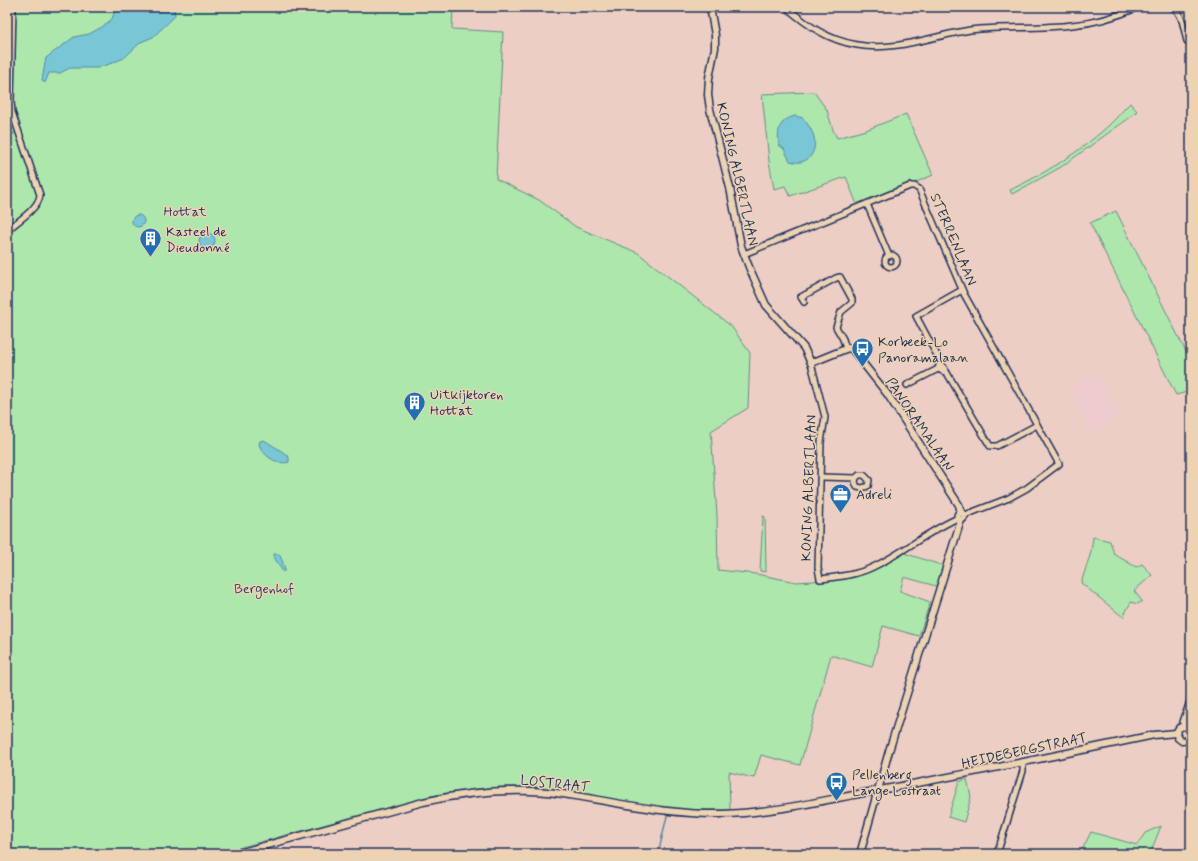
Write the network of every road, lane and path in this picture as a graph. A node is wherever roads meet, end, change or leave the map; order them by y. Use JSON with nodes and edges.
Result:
{"nodes":[{"id":1,"x":13,"y":7,"type":"edge"},
{"id":2,"x":710,"y":7,"type":"edge"},
{"id":3,"x":786,"y":7,"type":"edge"},
{"id":4,"x":1139,"y":7,"type":"edge"},
{"id":5,"x":1172,"y":7,"type":"edge"},
{"id":6,"x":1187,"y":41,"type":"dead end"},
{"id":7,"x":866,"y":204,"type":"junction"},
{"id":8,"x":7,"y":230,"type":"edge"},
{"id":9,"x":744,"y":254,"type":"junction"},
{"id":10,"x":889,"y":256,"type":"dead end"},
{"id":11,"x":962,"y":290,"type":"junction"},
{"id":12,"x":804,"y":302,"type":"dead end"},
{"id":13,"x":846,"y":349,"type":"junction"},
{"id":14,"x":940,"y":361,"type":"junction"},
{"id":15,"x":810,"y":363,"type":"junction"},
{"id":16,"x":938,"y":369,"type":"junction"},
{"id":17,"x":947,"y":373,"type":"junction"},
{"id":18,"x":907,"y":385,"type":"dead end"},
{"id":19,"x":1037,"y":425,"type":"junction"},
{"id":20,"x":821,"y":477,"type":"junction"},
{"id":21,"x":856,"y":478,"type":"dead end"},
{"id":22,"x":961,"y":516,"type":"junction"},
{"id":23,"x":1191,"y":698,"type":"edge"},
{"id":24,"x":1184,"y":726,"type":"junction"},
{"id":25,"x":1191,"y":730,"type":"edge"},
{"id":26,"x":1176,"y":733,"type":"junction"},
{"id":27,"x":1190,"y":739,"type":"edge"},
{"id":28,"x":1023,"y":763,"type":"junction"},
{"id":29,"x":877,"y":790,"type":"junction"},
{"id":30,"x":235,"y":854,"type":"edge"},
{"id":31,"x":860,"y":854,"type":"edge"},
{"id":32,"x":997,"y":854,"type":"edge"}],
"edges":[{"from":1,"to":8,"type":"street"},
{"from":2,"to":9,"type":"street","name":"KONING ALBERTLAAN"},
{"from":3,"to":4,"type":"street"},
{"from":5,"to":6,"type":"street"},
{"from":7,"to":9,"type":"street","name":"STERRENLAAN"},
{"from":7,"to":10,"type":"street"},
{"from":7,"to":11,"type":"street","name":"STERRENLAAN"},
{"from":9,"to":15,"type":"street","name":"KONING ALBERTLAAN"},
{"from":11,"to":14,"type":"street"},
{"from":11,"to":19,"type":"street","name":"STERRENLAAN"},
{"from":12,"to":13,"type":"street"},
{"from":13,"to":15,"type":"street"},
{"from":13,"to":22,"type":"street","name":"PANORAMALAAN"},
{"from":14,"to":16,"type":"street"},
{"from":14,"to":17,"type":"street"},
{"from":15,"to":20,"type":"street","name":"KONING ALBERTLAAN"},
{"from":16,"to":17,"type":"street"},
{"from":16,"to":18,"type":"street"},
{"from":17,"to":19,"type":"street"},
{"from":19,"to":22,"type":"street","name":"STERRENLAAN"},
{"from":20,"to":21,"type":"street"},
{"from":20,"to":22,"type":"street","name":"KONING ALBERTLAAN"},
{"from":22,"to":29,"type":"street"},
{"from":23,"to":24,"type":"street"},
{"from":24,"to":25,"type":"street"},
{"from":24,"to":26,"type":"street"},
{"from":26,"to":27,"type":"street"},
{"from":26,"to":28,"type":"street","name":"HEIDEBERGSTRAAT"},
{"from":28,"to":29,"type":"street","name":"HEIDEBERGSTRAAT"},
{"from":28,"to":32,"type":"street"},
{"from":29,"to":30,"type":"street","name":"LOSTRAAT"},
{"from":29,"to":31,"type":"street"}]}
